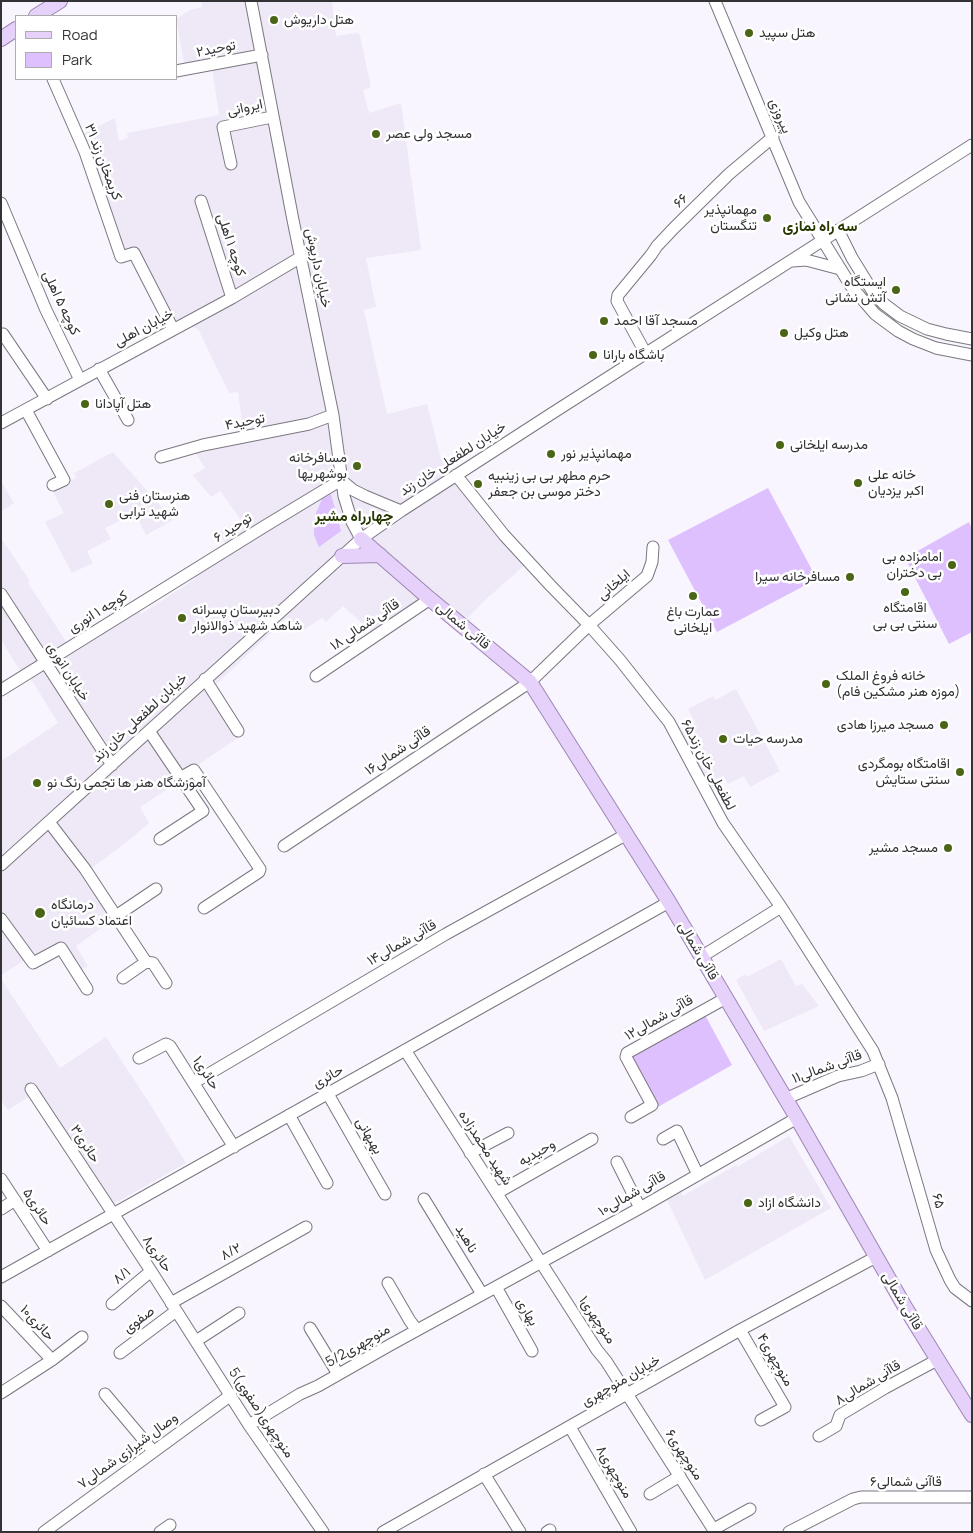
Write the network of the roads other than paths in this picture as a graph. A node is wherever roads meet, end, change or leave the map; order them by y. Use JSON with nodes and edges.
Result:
{"nodes":[{"id":1,"x":60,"y":1,"type":"edge"},
{"id":2,"x":251,"y":1,"type":"edge"},
{"id":3,"x":715,"y":1,"type":"edge"},
{"id":4,"x":38,"y":15,"type":"edge"},
{"id":5,"x":15,"y":30,"type":"edge"},
{"id":6,"x":1,"y":39,"type":"edge"},
{"id":7,"x":262,"y":55,"type":"junction"},
{"id":8,"x":178,"y":71,"type":"edge"},
{"id":9,"x":53,"y":80,"type":"edge"},
{"id":10,"x":272,"y":117,"type":"junction"},
{"id":11,"x":773,"y":137,"type":"junction"},
{"id":12,"x":972,"y":145,"type":"edge"},
{"id":13,"x":231,"y":164,"type":"dead end"},
{"id":14,"x":201,"y":202,"type":"dead end"},
{"id":15,"x":1,"y":203,"type":"edge"},
{"id":16,"x":838,"y":230,"type":"junction"},
{"id":17,"x":823,"y":240,"type":"junction"},
{"id":18,"x":300,"y":257,"type":"junction"},
{"id":19,"x":791,"y":261,"type":"junction"},
{"id":20,"x":840,"y":268,"type":"junction"},
{"id":21,"x":873,"y":292,"type":"junction"},
{"id":22,"x":232,"y":298,"type":"junction"},
{"id":23,"x":862,"y":301,"type":"junction"},
{"id":24,"x":173,"y":329,"type":"junction"},
{"id":25,"x":3,"y":334,"type":"dead end"},
{"id":26,"x":972,"y":339,"type":"edge"},
{"id":27,"x":646,"y":354,"type":"junction"},
{"id":28,"x":972,"y":355,"type":"edge"},
{"id":29,"x":99,"y":369,"type":"junction"},
{"id":30,"x":80,"y":380,"type":"junction"},
{"id":31,"x":47,"y":399,"type":"junction"},
{"id":32,"x":26,"y":410,"type":"junction"},
{"id":33,"x":333,"y":416,"type":"junction"},
{"id":34,"x":128,"y":420,"type":"dead end"},
{"id":35,"x":1,"y":424,"type":"edge"},
{"id":36,"x":161,"y":457,"type":"dead end"},
{"id":37,"x":456,"y":475,"type":"junction"},
{"id":38,"x":341,"y":480,"type":"junction"},
{"id":39,"x":53,"y":485,"type":"dead end"},
{"id":40,"x":401,"y":511,"type":"junction"},
{"id":41,"x":361,"y":539,"type":"junction"},
{"id":42,"x":653,"y":547,"type":"dead end"},
{"id":43,"x":380,"y":555,"type":"junction"},
{"id":44,"x":342,"y":556,"type":"junction"},
{"id":45,"x":1,"y":594,"type":"edge"},
{"id":46,"x":430,"y":599,"type":"junction"},
{"id":47,"x":141,"y":603,"type":"joint"},
{"id":48,"x":590,"y":625,"type":"junction"},
{"id":49,"x":45,"y":663,"type":"junction"},
{"id":50,"x":316,"y":676,"type":"dead end"},
{"id":51,"x":205,"y":679,"type":"junction"},
{"id":52,"x":530,"y":682,"type":"junction"},
{"id":53,"x":1,"y":690,"type":"edge"},
{"id":54,"x":149,"y":731,"type":"junction"},
{"id":55,"x":238,"y":731,"type":"dead end"},
{"id":56,"x":112,"y":765,"type":"junction"},
{"id":57,"x":180,"y":778,"type":"junction"},
{"id":58,"x":49,"y":822,"type":"junction"},
{"id":59,"x":627,"y":834,"type":"junction"},
{"id":60,"x":160,"y":839,"type":"dead end"},
{"id":61,"x":284,"y":846,"type":"dead end"},
{"id":62,"x":1,"y":865,"type":"edge"},
{"id":63,"x":156,"y":889,"type":"dead end"},
{"id":64,"x":669,"y":902,"type":"junction"},
{"id":65,"x":781,"y":907,"type":"junction"},
{"id":66,"x":204,"y":908,"type":"dead end"},
{"id":67,"x":116,"y":916,"type":"junction"},
{"id":68,"x":1,"y":919,"type":"edge"},
{"id":69,"x":701,"y":957,"type":"junction"},
{"id":70,"x":146,"y":962,"type":"junction"},
{"id":71,"x":123,"y":978,"type":"dead end"},
{"id":72,"x":166,"y":983,"type":"dead end"},
{"id":73,"x":87,"y":989,"type":"dead end"},
{"id":74,"x":726,"y":998,"type":"junction"},
{"id":75,"x":405,"y":1050,"type":"junction"},
{"id":76,"x":139,"y":1058,"type":"dead end"},
{"id":77,"x":879,"y":1064,"type":"junction"},
{"id":78,"x":195,"y":1082,"type":"junction"},
{"id":79,"x":31,"y":1089,"type":"dead end"},
{"id":80,"x":328,"y":1094,"type":"junction"},
{"id":81,"x":892,"y":1098,"type":"joint"},
{"id":82,"x":785,"y":1099,"type":"junction"},
{"id":83,"x":289,"y":1115,"type":"junction"},
{"id":84,"x":631,"y":1117,"type":"dead end"},
{"id":85,"x":797,"y":1118,"type":"junction"},
{"id":86,"x":508,"y":1133,"type":"dead end"},
{"id":87,"x":592,"y":1139,"type":"dead end"},
{"id":88,"x":663,"y":1139,"type":"dead end"},
{"id":89,"x":234,"y":1147,"type":"junction"},
{"id":90,"x":470,"y":1153,"type":"junction"},
{"id":91,"x":618,"y":1162,"type":"dead end"},
{"id":92,"x":698,"y":1175,"type":"junction"},
{"id":93,"x":1,"y":1179,"type":"edge"},
{"id":94,"x":327,"y":1183,"type":"dead end"},
{"id":95,"x":497,"y":1193,"type":"junction"},
{"id":96,"x":385,"y":1194,"type":"dead end"},
{"id":97,"x":424,"y":1199,"type":"dead end"},
{"id":98,"x":15,"y":1200,"type":"junction"},
{"id":99,"x":640,"y":1208,"type":"junction"},
{"id":100,"x":1,"y":1209,"type":"edge"},
{"id":101,"x":113,"y":1215,"type":"junction"},
{"id":102,"x":306,"y":1226,"type":"dead end"},
{"id":103,"x":48,"y":1251,"type":"junction"},
{"id":104,"x":876,"y":1257,"type":"junction"},
{"id":105,"x":540,"y":1262,"type":"junction"},
{"id":106,"x":151,"y":1271,"type":"junction"},
{"id":107,"x":1,"y":1277,"type":"edge"},
{"id":108,"x":388,"y":1283,"type":"dead end"},
{"id":109,"x":496,"y":1287,"type":"junction"},
{"id":110,"x":482,"y":1294,"type":"junction"},
{"id":111,"x":972,"y":1301,"type":"edge"},
{"id":112,"x":112,"y":1304,"type":"dead end"},
{"id":113,"x":1,"y":1306,"type":"edge"},
{"id":114,"x":174,"y":1307,"type":"junction"},
{"id":115,"x":239,"y":1313,"type":"dead end"},
{"id":116,"x":310,"y":1328,"type":"dead end"},
{"id":117,"x":417,"y":1330,"type":"junction"},
{"id":118,"x":740,"y":1330,"type":"junction"},
{"id":119,"x":82,"y":1337,"type":"dead end"},
{"id":120,"x":196,"y":1341,"type":"junction"},
{"id":121,"x":532,"y":1351,"type":"dead end"},
{"id":122,"x":120,"y":1353,"type":"dead end"},
{"id":123,"x":52,"y":1360,"type":"junction"},
{"id":124,"x":938,"y":1360,"type":"junction"},
{"id":125,"x":338,"y":1374,"type":"junction"},
{"id":126,"x":1,"y":1393,"type":"edge"},
{"id":127,"x":105,"y":1394,"type":"dead end"},
{"id":128,"x":230,"y":1395,"type":"junction"},
{"id":129,"x":627,"y":1395,"type":"junction"},
{"id":130,"x":972,"y":1415,"type":"edge"},
{"id":131,"x":762,"y":1420,"type":"dead end"},
{"id":132,"x":249,"y":1425,"type":"junction"},
{"id":133,"x":570,"y":1427,"type":"junction"},
{"id":134,"x":819,"y":1436,"type":"dead end"},
{"id":135,"x":153,"y":1450,"type":"junction"},
{"id":136,"x":484,"y":1474,"type":"junction"},
{"id":137,"x":680,"y":1476,"type":"junction"},
{"id":138,"x":650,"y":1494,"type":"dead end"},
{"id":139,"x":972,"y":1497,"type":"edge"},
{"id":140,"x":750,"y":1509,"type":"dead end"},
{"id":141,"x":715,"y":1530,"type":"edge"},
{"id":142,"x":44,"y":1532,"type":"edge"},
{"id":143,"x":323,"y":1532,"type":"edge"},
{"id":144,"x":383,"y":1532,"type":"edge"},
{"id":145,"x":520,"y":1532,"type":"edge"},
{"id":146,"x":631,"y":1532,"type":"edge"},
{"id":147,"x":789,"y":1532,"type":"edge"}],
"edges":[{"from":1,"to":4,"type":"main road"},
{"from":2,"to":7,"type":"street","name":"خیابان داریوش"},
{"from":3,"to":11,"type":"street","name":"پیروزی"},
{"from":5,"to":6,"type":"main road"},
{"from":7,"to":8,"type":"street","name":"توحید۲"},
{"from":7,"to":10,"type":"street","name":"خیابان داریوش"},
{"from":9,"to":24,"type":"street","name":"کریمخان زند ۳۱"},
{"from":10,"to":13,"type":"street","name":"ایروانی"},
{"from":10,"to":18,"type":"street","name":"خیابان داریوش"},
{"from":11,"to":17,"type":"street","name":"پیروزی"},
{"from":11,"to":27,"type":"street","name":"۶۶"},
{"from":12,"to":16,"type":"street","name":"خیابان لطفعلی خان زند"},
{"from":14,"to":22,"type":"street","name":"کوچه ۱ اهلی"},
{"from":15,"to":30,"type":"street","name":"کوچه ۵ اهلی"},
{"from":16,"to":17,"type":"street","name":"خیابان لطفعلی خان زند"},
{"from":16,"to":21,"type":"street"},
{"from":17,"to":19,"type":"street","name":"خیابان لطفعلی خان زند"},
{"from":17,"to":20,"type":"street","name":"پیروزی"},
{"from":18,"to":22,"type":"street","name":"خیابان اهلی"},
{"from":18,"to":33,"type":"street","name":"خیابان داریوش"},
{"from":19,"to":20,"type":"street"},
{"from":19,"to":27,"type":"street","name":"خیابان لطفعلی خان زند"},
{"from":20,"to":23,"type":"street","name":"پیروزی"},
{"from":21,"to":23,"type":"street"},
{"from":21,"to":26,"type":"street"},
{"from":22,"to":24,"type":"street","name":"خیابان اهلی"},
{"from":23,"to":28,"type":"street","name":"پیروزی"},
{"from":24,"to":29,"type":"street","name":"خیابان اهلی"},
{"from":25,"to":31,"type":"street"},
{"from":27,"to":37,"type":"street","name":"خیابان لطفعلی خان زند"},
{"from":29,"to":30,"type":"street","name":"خیابان اهلی"},
{"from":29,"to":34,"type":"street"},
{"from":30,"to":31,"type":"street","name":"خیابان اهلی"},
{"from":31,"to":32,"type":"street","name":"خیابان اهلی"},
{"from":32,"to":35,"type":"street","name":"خیابان اهلی"},
{"from":32,"to":39,"type":"street"},
{"from":33,"to":36,"type":"street","name":"توحید۴"},
{"from":33,"to":38,"type":"street","name":"خیابان داریوش"},
{"from":37,"to":40,"type":"street","name":"خیابان لطفعلی خان زند"},
{"from":37,"to":48,"type":"street","name":"لطفعلی خان زند۶۵"},
{"from":38,"to":40,"type":"street"},
{"from":38,"to":41,"type":"street","name":"خیابان داریوش"},
{"from":38,"to":47,"type":"street","name":"۶ توحید"},
{"from":40,"to":41,"type":"street","name":"خیابان لطفعلی خان زند"},
{"from":41,"to":43,"type":"main road","name":"قاآنی شمالی"},
{"from":41,"to":44,"type":"street","name":"خیابان لطفعلی خان زند"},
{"from":42,"to":48,"type":"street","name":"ایلخانی"},
{"from":43,"to":44,"type":"main road"},
{"from":43,"to":46,"type":"main road","name":"قاآنی شمالی"},
{"from":44,"to":51,"type":"street","name":"خیابان لطفعلی خان زند"},
{"from":45,"to":49,"type":"street","name":"خیابان انوری"},
{"from":46,"to":50,"type":"street","name":"۱۸ قاآنی شمالی"},
{"from":46,"to":52,"type":"main road","name":"قاآنی شمالی"},
{"from":47,"to":49,"type":"street","name":"کوچه ۱ انوری"},
{"from":48,"to":52,"type":"street","name":"ایلخانی"},
{"from":48,"to":65,"type":"street","name":"لطفعلی خان زند۶۵"},
{"from":49,"to":53,"type":"street","name":"کوچه ۱ انوری"},
{"from":49,"to":56,"type":"street","name":"خیابان انوری"},
{"from":51,"to":54,"type":"street","name":"خیابان لطفعلی خان زند"},
{"from":51,"to":55,"type":"street"},
{"from":52,"to":59,"type":"main road","name":"قاآنی شمالی"},
{"from":52,"to":61,"type":"street","name":"قاآنی شمالی۱۶"},
{"from":54,"to":56,"type":"street","name":"خیابان لطفعلی خان زند"},
{"from":54,"to":57,"type":"street"},
{"from":56,"to":58,"type":"street","name":"خیابان لطفعلی خان زند"},
{"from":57,"to":60,"type":"street"},
{"from":57,"to":66,"type":"street"},
{"from":58,"to":62,"type":"street","name":"خیابان لطفعلی خان زند"},
{"from":58,"to":67,"type":"street"},
{"from":59,"to":64,"type":"main road","name":"قاآنی شمالی"},
{"from":59,"to":78,"type":"street","name":"قاآنی شمالی۱۴"},
{"from":63,"to":67,"type":"street"},
{"from":64,"to":69,"type":"main road","name":"قاآنی شمالی"},
{"from":64,"to":75,"type":"street","name":"حائری"},
{"from":65,"to":69,"type":"street"},
{"from":65,"to":77,"type":"street","name":"لطفعلی خان زند۶۵"},
{"from":67,"to":70,"type":"street"},
{"from":68,"to":73,"type":"street"},
{"from":69,"to":74,"type":"main road","name":"قاآنی شمالی"},
{"from":70,"to":71,"type":"street"},
{"from":70,"to":72,"type":"street"},
{"from":74,"to":82,"type":"main road","name":"قاآنی شمالی"},
{"from":74,"to":84,"type":"street","name":"قاآنی شمالی۱۲"},
{"from":75,"to":80,"type":"street","name":"حائری"},
{"from":75,"to":90,"type":"street","name":"شهید محمدزاده"},
{"from":76,"to":78,"type":"street","name":"حائری۱"},
{"from":77,"to":81,"type":"street","name":"لطفعلی خان زند۶۵"},
{"from":77,"to":82,"type":"street","name":"قاآنی شمالی۱۱"},
{"from":78,"to":89,"type":"street","name":"حائری۱"},
{"from":79,"to":101,"type":"street","name":"حائری۳"},
{"from":80,"to":83,"type":"street","name":"حائری"},
{"from":80,"to":96,"type":"street","name":"بهبهانی"},
{"from":81,"to":111,"type":"street","name":"۶۵"},
{"from":82,"to":85,"type":"main road","name":"قاآنی شمالی"},
{"from":83,"to":89,"type":"street","name":"حائری"},
{"from":83,"to":94,"type":"street"},
{"from":85,"to":92,"type":"street","name":"قاآنی شمالی۱۰"},
{"from":85,"to":104,"type":"main road","name":"قاآنی شمالی"},
{"from":86,"to":90,"type":"street"},
{"from":87,"to":95,"type":"street","name":"وحیدیه"},
{"from":88,"to":92,"type":"street"},
{"from":89,"to":101,"type":"street","name":"حائری"},
{"from":90,"to":95,"type":"street","name":"شهید محمدزاده"},
{"from":91,"to":99,"type":"street"},
{"from":92,"to":99,"type":"street","name":"قاآنی شمالی۱۰"},
{"from":93,"to":98,"type":"street","name":"حائری۵"},
{"from":95,"to":105,"type":"street","name":"شهید محمدزاده"},
{"from":97,"to":110,"type":"street","name":"ناهید"},
{"from":98,"to":100,"type":"street"},
{"from":98,"to":103,"type":"street","name":"حائری۵"},
{"from":99,"to":105,"type":"street","name":"قاآنی شمالی۱۰"},
{"from":101,"to":103,"type":"street","name":"حائری"},
{"from":101,"to":106,"type":"street","name":"حائری۸"},
{"from":102,"to":114,"type":"street","name":"۸/۲"},
{"from":103,"to":107,"type":"street","name":"حائری"},
{"from":104,"to":118,"type":"street","name":"خیابان منوچهری"},
{"from":104,"to":124,"type":"main road","name":"قاآنی شمالی"},
{"from":105,"to":109,"type":"street","name":"قاآنی شمالی۱۰"},
{"from":105,"to":129,"type":"street","name":"منوچهری۱"},
{"from":106,"to":112,"type":"street","name":"۸/۱"},
{"from":106,"to":114,"type":"street","name":"حائری۸"},
{"from":108,"to":117,"type":"street"},
{"from":109,"to":110,"type":"street","name":"قاآنی شمالی۱۰"},
{"from":109,"to":121,"type":"street","name":"بهاری"},
{"from":110,"to":117,"type":"street","name":"5/2منوچهری"},
{"from":113,"to":123,"type":"street","name":"حائری۱۰"},
{"from":114,"to":120,"type":"street","name":"5منوچهری(صفوی)"},
{"from":114,"to":122,"type":"street","name":"صفوی"},
{"from":115,"to":120,"type":"street"},
{"from":116,"to":125,"type":"street"},
{"from":117,"to":125,"type":"street","name":"5/2منوچهری"},
{"from":118,"to":129,"type":"street","name":"خیابان منوچهری"},
{"from":118,"to":131,"type":"street","name":"منوچهری۴"},
{"from":119,"to":123,"type":"street"},
{"from":120,"to":128,"type":"street","name":"5منوچهری(صفوی)"},
{"from":123,"to":126,"type":"street"},
{"from":124,"to":130,"type":"main road","name":"قاآنی شمالی"},
{"from":124,"to":134,"type":"street","name":"قاآنی شمالی۸"},
{"from":125,"to":132,"type":"street","name":"5/2منوچهری"},
{"from":127,"to":135,"type":"street"},
{"from":128,"to":132,"type":"street","name":"5منوچهری(صفوی)"},
{"from":128,"to":135,"type":"street","name":"وصال شیرازی شمالی۷"},
{"from":129,"to":133,"type":"street","name":"خیابان منوچهری"},
{"from":129,"to":137,"type":"street","name":"منوچهری۶"},
{"from":132,"to":143,"type":"street","name":"5منوچهری(صفوی)"},
{"from":133,"to":136,"type":"street","name":"خیابان منوچهری"},
{"from":133,"to":146,"type":"street","name":"منوچهری۸"},
{"from":135,"to":142,"type":"street","name":"وصال شیرازی شمالی۷"},
{"from":136,"to":144,"type":"street","name":"خیابان منوچهری"},
{"from":136,"to":145,"type":"street"},
{"from":137,"to":138,"type":"street"},
{"from":137,"to":141,"type":"street","name":"منوچهری۶"},
{"from":139,"to":147,"type":"street","name":"قاآنی شمالی۶"},
{"from":140,"to":141,"type":"street"}]}
